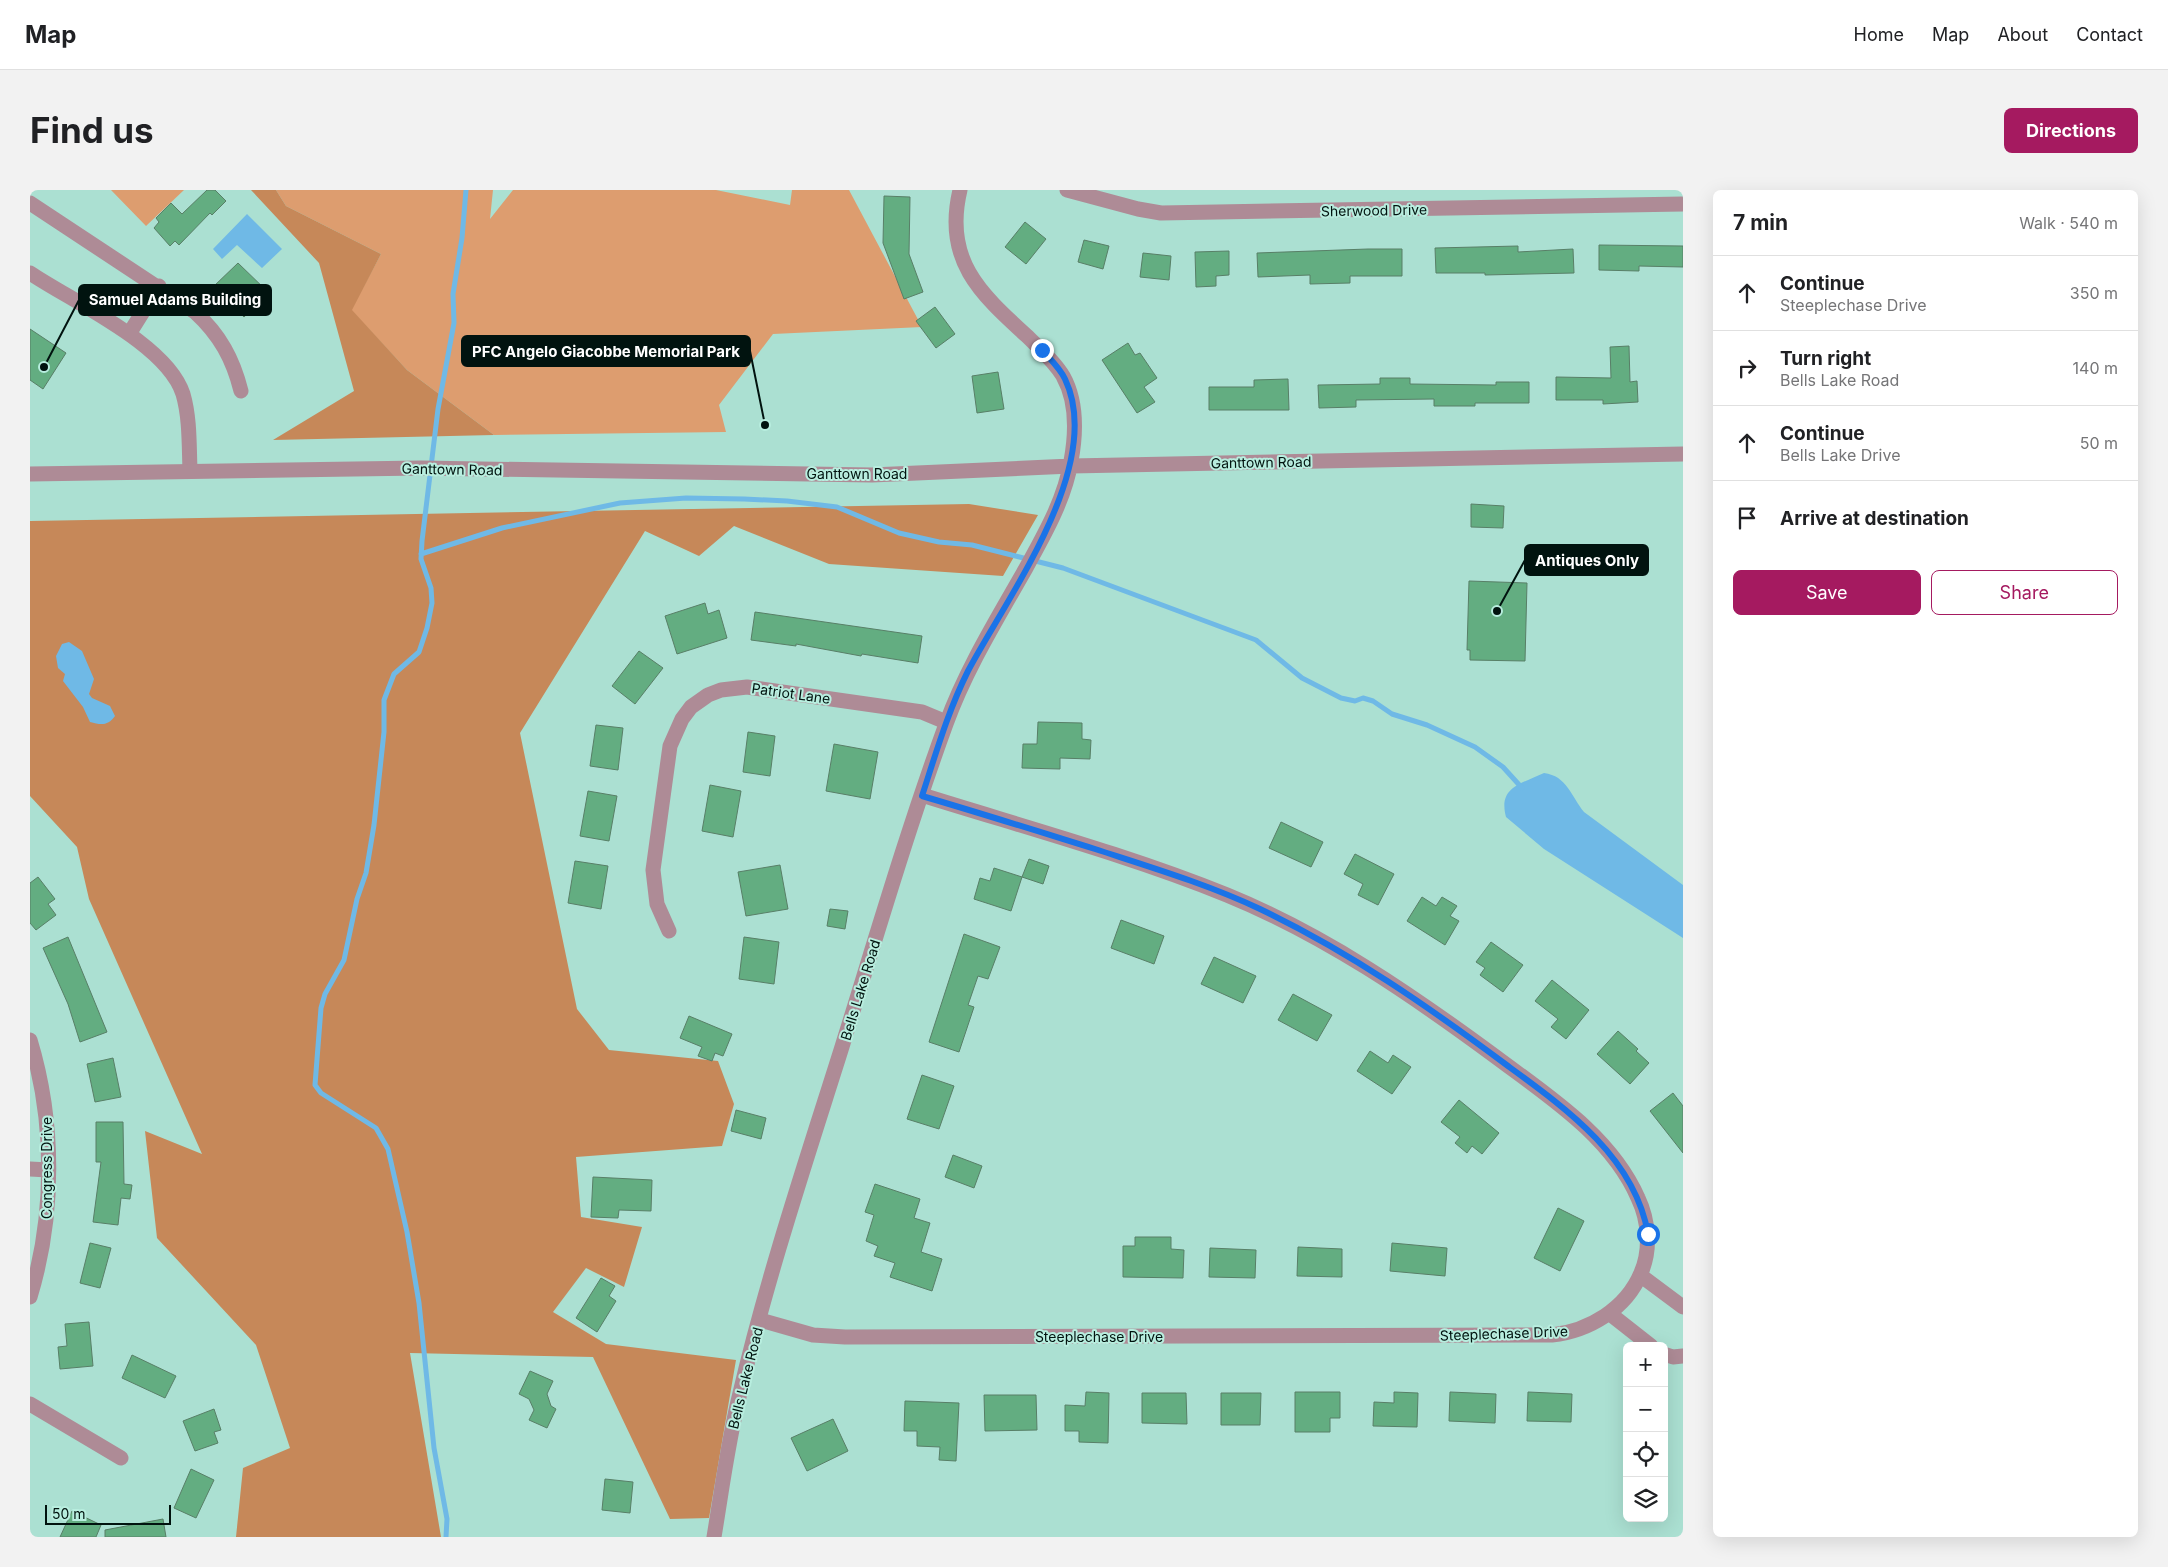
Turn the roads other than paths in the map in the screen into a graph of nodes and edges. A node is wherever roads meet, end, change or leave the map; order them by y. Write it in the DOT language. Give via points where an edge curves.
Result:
graph roads {
  1 [pos="960,190"];
  2 [pos="1067,190"];
  3 [pos="30,203"];
  4 [pos="1683,204"];
  5 [pos="30,273"];
  6 [pos="159,286"];
  7 [pos="129,334"];
  8 [pos="241,391"];
  9 [pos="1683,454"];
  10 [pos="1071,466"];
  11 [pos="190,470"];
  12 [pos="30,474"];
  13 [pos="946,722"];
  14 [pos="922,796"];
  15 [pos="669,931"];
  16 [pos="30,1040"];
  17 [pos="30,1169"];
  18 [pos="48,1170"];
  19 [pos="1640,1275"];
  20 [pos="30,1297"];
  21 [pos="1683,1307"];
  22 [pos="1609,1313"];
  23 [pos="760,1320"];
  24 [pos="1646,1342"];
  25 [pos="1668,1355"];
  26 [pos="1683,1356"];
  27 [pos="30,1404"];
  28 [pos="121,1458"];
  29 [pos="714,1537"];
  1 -- 10 [label="street, Bells Lake Road" via="955,223 957,244 971,279 990,303 1056,365 1065,380 1072,401 1075,435"];
  2 -- 4 [label="street, Sherwood Drive" via="1162,213"];
  3 -- 6 [label="street"];
  5 -- 7 [label="street"];
  6 -- 7 [label="street"];
  6 -- 8 [label="street" via="208,324 227,349"];
  7 -- 11 [label="street" via="173,373 183,395"];
  9 -- 10 [label="street, Ganttown Road"];
  10 -- 11 [label="street, Ganttown Road" via="872,475 442,468"];
  10 -- 13 [label="street, Bells Lake Road" via="1038,546 968,672"];
  11 -- 12 [label="street, Ganttown Road"];
  13 -- 14 [label="street, Bells Lake Road"];
  13 -- 15 [label="street, Patriot Lane" via="922,712 747,687 721,690 691,707 670,746 653,870 657,904"];
  14 -- 19 [label="street, Steeplechase Drive" via="1136,862 1228,895 1330,945 1394,984 1547,1095 1585,1128 1612,1158 1638,1196 1644,1214 1648,1234"];
  14 -- 23 [label="street, Bells Lake Road"];
  16 -- 18 [label="street, Congress Drive" via="44,1098"];
  17 -- 18 [label="street"];
  18 -- 20 [label="street, Congress Drive" via="46,1227"];
  19 -- 21 [label="street"];
  19 -- 22 [label="street, Steeplechase Drive" via="1623,1300"];
  22 -- 23 [label="street, Steeplechase Drive" via="1572,1332 1542,1335 845,1337 813,1335"];
  22 -- 24 [label="street"];
  23 -- 29 [label="street, Bells Lake Road" via="736,1412"];
  25 -- 26 [label="street"];
  27 -- 28 [label="street"];
}
